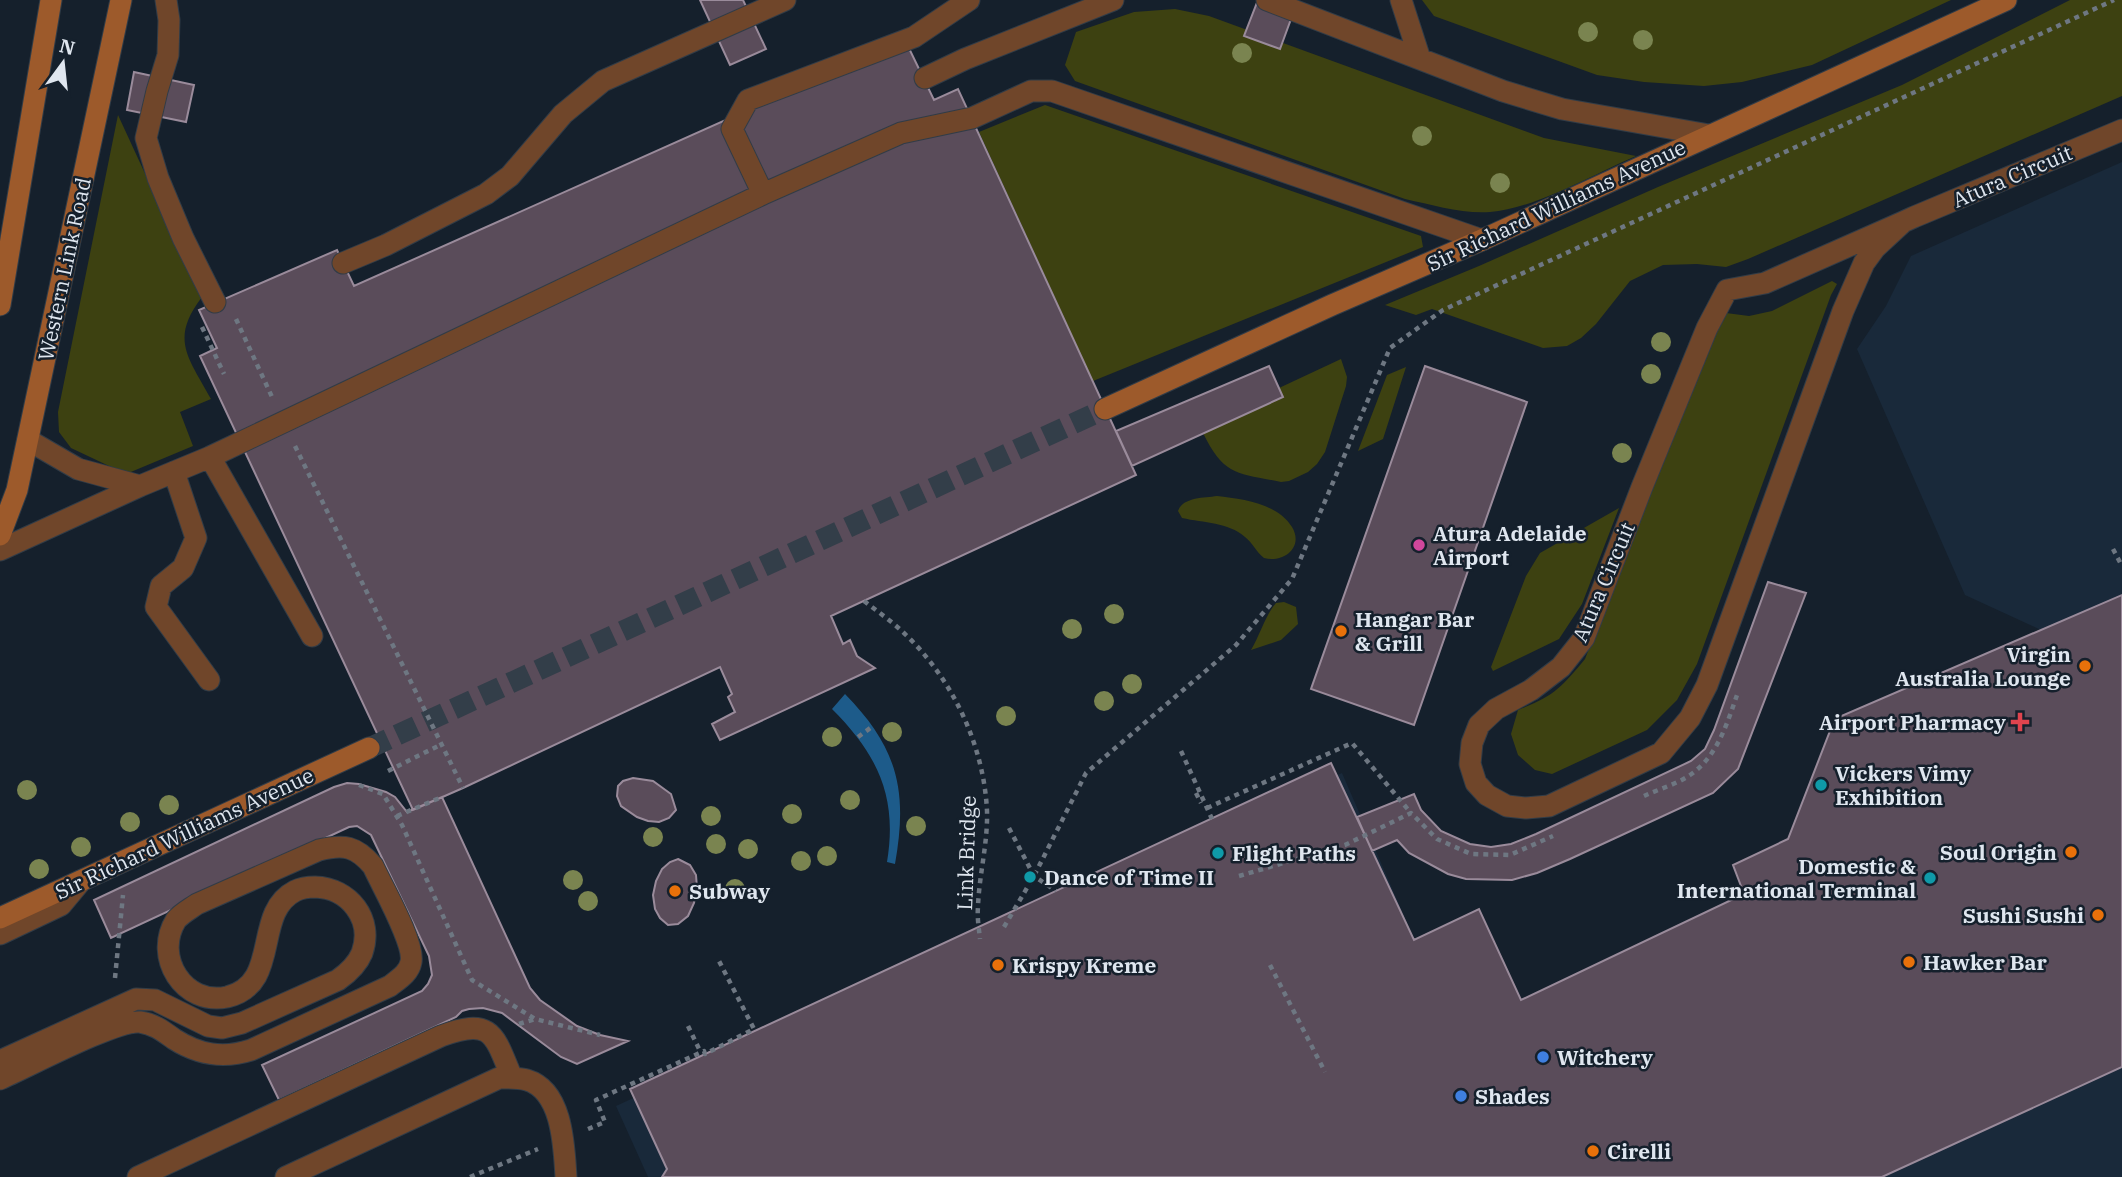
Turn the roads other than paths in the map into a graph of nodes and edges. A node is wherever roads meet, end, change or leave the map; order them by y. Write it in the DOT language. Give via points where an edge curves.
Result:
graph roads {
  1 [pos="51,0"];
  2 [pos="121,0"];
  3 [pos="166,0"];
  4 [pos="785,0"];
  5 [pos="969,0"];
  6 [pos="1114,0"];
  7 [pos="1267,0"];
  8 [pos="1401,0"];
  9 [pos="2006,0"];
  10 [pos="1420,59"];
  11 [pos="925,78"];
  12 [pos="2122,130"];
  13 [pos="1709,135"];
  14 [pos="763,194"];
  15 [pos="1903,222"];
  16 [pos="1482,240"];
  17 [pos="343,263"];
  18 [pos="215,302"];
  19 [pos="0,305"];
  20 [pos="1105,409"];
  21 [pos="28,440"];
  22 [pos="210,457"];
  23 [pos="174,472"];
  24 [pos="139,486"];
  25 [pos="0,535"];
  26 [pos="0,550"];
  27 [pos="312,635"];
  28 [pos="209,680"];
  29 [pos="369,748"];
  30 [pos="81,881"];
  31 [pos="0,918"];
  32 [pos="0,933"];
  33 [pos="0,1061"];
  34 [pos="512,1078"];
  35 [pos="0,1079"];
  36 [pos="138,1177"];
  37 [pos="285,1177"];
  38 [pos="566,1177"];
  1 -- 19 [label="main road"];
  2 -- 21 [label="main road, Western Link Road"];
  3 -- 18 [label="lane" via="168,55 146,138 183,238"];
  4 -- 17 [label="lane" via="603,80 563,114 510,176 486,194"];
  5 -- 14 [label="lane" via="914,37 748,100 732,129"];
  6 -- 11 [label="lane"];
  7 -- 10 [label="lane"];
  8 -- 10 [label="lane"];
  9 -- 13 [label="main road, Sir Richard Williams Avenue"];
  10 -- 13 [label="lane" via="1562,109"];
  12 -- 15 [label="lane, Atura Circuit"];
  13 -- 16 [label="main road, Sir Richard Williams Avenue"];
  14 -- 16 [label="lane" via="901,133 972,118 1031,91 1052,92"];
  14 -- 22 [label="lane"];
  15 -- 15 [label="lane, Atura Circuit" via="1765,283 1727,290 1702,340 1584,638 1561,667 1479,725 1470,764 1476,783 1487,795 1507,806 1549,806 1661,753 1690,718 1707,685 1843,311 1864,263"];
  16 -- 20 [label="main road, Sir Richard Williams Avenue"];
  21 -- 24 [label="lane" via="78,469"];
  21 -- 25 [label="main road, Western Link Road" via="17,490"];
  22 -- 23 [label="lane"];
  22 -- 27 [label="lane"];
  23 -- 24 [label="lane"];
  23 -- 28 [label="lane" via="196,538 183,568 161,586 156,607"];
  24 -- 26 [label="lane"];
  29 -- 30 [label="main road, Sir Richard Williams Avenue"];
  30 -- 31 [label="main road, Sir Richard Williams Avenue"];
  30 -- 32 [label="lane" via="61,905"];
  33 -- 35 [label="lane" via="136,999 155,1000 208,1026 222,1028 338,980 362,954 364,927 353,902 339,891 324,888 307,887 282,899 259,972 237,994 216,998 183,985 169,958 172,930 183,913 319,850 336,846 364,855 411,946 405,975 390,986 251,1050 220,1056 200,1053 152,1025 131,1022"];
  34 -- 36 [label="lane" via="486,1030 463,1028"];
  34 -- 37 [label="lane" via="499,1079"];
  34 -- 38 [label="lane" via="536,1084 557,1113"];
}
